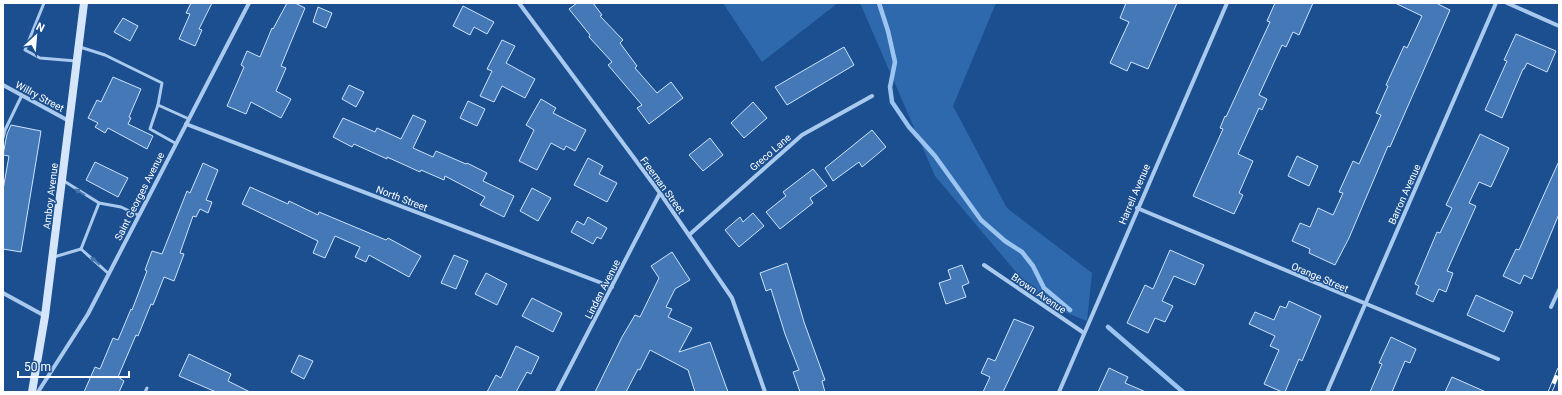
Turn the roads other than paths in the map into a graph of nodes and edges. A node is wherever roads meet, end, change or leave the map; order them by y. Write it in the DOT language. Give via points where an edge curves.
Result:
graph roads {
  1 [pos="44,3"];
  2 [pos="84,3"];
  3 [pos="249,3"];
  4 [pos="519,3"];
  5 [pos="1227,3"];
  6 [pos="1496,3"];
  7 [pos="1507,3"];
  8 [pos="1559,26"];
  9 [pos="78,46"];
  10 [pos="77,61"];
  11 [pos="3,85"];
  12 [pos="22,95"];
  13 [pos="872,96"];
  14 [pos="158,105"];
  15 [pos="189,119"];
  16 [pos="70,121"];
  17 [pos="186,124"];
  18 [pos="3,138"];
  19 [pos="176,143"];
  20 [pos="62,180"];
  21 [pos="660,194"];
  22 [pos="99,203"];
  23 [pos="1137,208"];
  24 [pos="138,215"];
  25 [pos="689,235"];
  26 [pos="81,249"];
  27 [pos="52,257"];
  28 [pos="984,265"];
  29 [pos="109,274"];
  30 [pos="612,287"];
  31 [pos="1559,290"];
  32 [pos="3,293"];
  33 [pos="1364,304"];
  34 [pos="1551,307"];
  35 [pos="45,316"];
  36 [pos="1084,333"];
  37 [pos="1498,360"];
  38 [pos="147,388"];
  39 [pos="32,392"];
  40 [pos="38,392"];
  41 [pos="145,392"];
  42 [pos="557,392"];
  43 [pos="765,392"];
  44 [pos="1059,392"];
  45 [pos="1327,392"];
  1 -- 10 [label="lane" via="24,50 40,58"];
  2 -- 9 [label="main road, Amboy Avenue"];
  3 -- 15 [label="street, Saint Georges Avenue"];
  4 -- 21 [label="street, Freeman Street"];
  5 -- 23 [label="street, Harrell Avenue"];
  6 -- 33 [label="street, Barron Avenue"];
  7 -- 8 [label="street"];
  9 -- 10 [label="main road, Amboy Avenue"];
  9 -- 14 [label="lane" via="105,55 162,83"];
  10 -- 16 [label="main road, Amboy Avenue"];
  11 -- 12 [label="street, Willry Street"];
  12 -- 16 [label="street, Willry Street"];
  12 -- 18 [label="lane"];
  13 -- 25 [label="street, Greco Lane" via="802,135"];
  14 -- 15 [label="lane"];
  14 -- 19 [label="lane" via="150,129"];
  15 -- 17 [label="street, Saint Georges Avenue"];
  16 -- 20 [label="main road, Amboy Avenue"];
  17 -- 19 [label="street, Saint Georges Avenue"];
  17 -- 30 [label="street, North Street"];
  19 -- 24 [label="street, Saint Georges Avenue"];
  22 -- 20 [label="lane, one-way"];
  20 -- 27 [label="main road, Amboy Avenue"];
  21 -- 25 [label="street, Freeman Street"];
  21 -- 30 [label="street, Linden Avenue"];
  22 -- 24 [label="lane" via="121,207"];
  22 -- 26 [label="lane"];
  23 -- 33 [label="street, Orange Street"];
  23 -- 36 [label="street, Harrell Avenue"];
  24 -- 29 [label="street, Saint Georges Avenue"];
  25 -- 43 [label="street, Freeman Street" via="732,298"];
  26 -- 27 [label="lane"];
  29 -- 26 [label="lane, one-way"];
  27 -- 35 [label="main road, Amboy Avenue"];
  28 -- 36 [label="street, Brown Avenue"];
  29 -- 40 [label="street, Saint Georges Avenue" via="88,314"];
  30 -- 42 [label="street, Linden Avenue"];
  31 -- 34 [label="street"];
  32 -- 35 [label="street"];
  33 -- 37 [label="street, Orange Street"];
  33 -- 45 [label="street, Barron Avenue"];
  35 -- 39 [label="main road, Amboy Avenue"];
  36 -- 44 [label="street, Harrell Avenue"];
  38 -- 41 [label="lane"];
}
